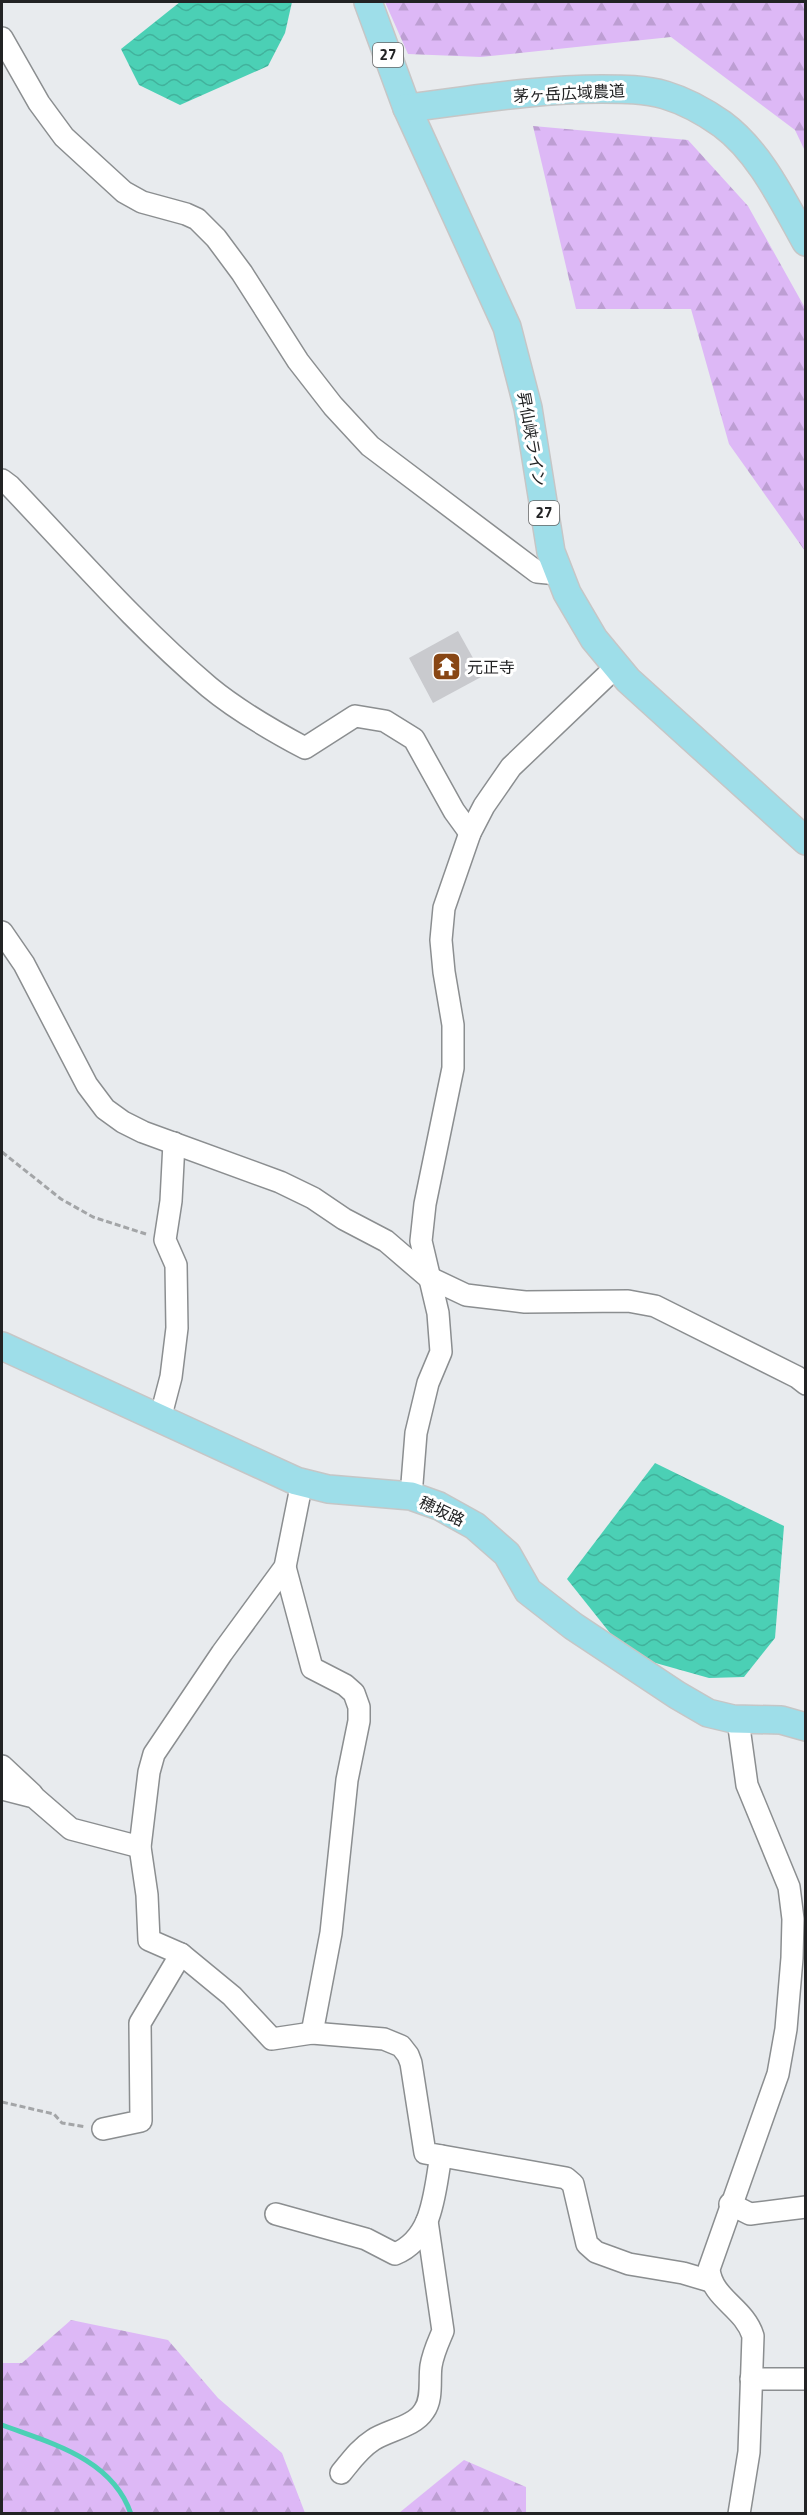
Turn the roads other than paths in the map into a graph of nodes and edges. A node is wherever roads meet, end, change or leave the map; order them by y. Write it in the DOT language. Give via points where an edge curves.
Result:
graph roads {
  1 [pos="368,2"];
  2 [pos="2,38"];
  3 [pos="407,108"];
  4 [pos="806,242"];
  5 [pos="2,480"];
  6 [pos="558,574"];
  7 [pos="617,666"];
  8 [pos="470,833"];
  9 [pos="806,841"];
  10 [pos="2,932"];
  11 [pos="174,1143"];
  12 [pos="428,1277"];
  13 [pos="2,1346"];
  14 [pos="806,1384"];
  15 [pos="160,1419"];
  16 [pos="302,1482"];
  17 [pos="411,1496"];
  18 [pos="285,1567"];
  19 [pos="738,1720"];
  20 [pos="806,1727"];
  21 [pos="2,1766"];
  22 [pos="2,1789"];
  23 [pos="34,1797"];
  24 [pos="140,1847"];
  25 [pos="181,1954"];
  26 [pos="799,1965"];
  27 [pos="312,2033"];
  28 [pos="103,2129"];
  29 [pos="441,2156"];
  30 [pos="730,2204"];
  31 [pos="806,2207"];
  32 [pos="276,2214"];
  33 [pos="427,2221"];
  34 [pos="710,2281"];
  35 [pos="751,2379"];
  36 [pos="806,2379"];
  37 [pos="341,2473"];
  38 [pos="739,2514"];
  1 -- 3 [label="main road, 昇仙峡ライン / 27"];
  2 -- 6 [label="street" via="39,103 64,137 124,192 142,202 197,219 216,238 298,361 370,446 537,572"];
  3 -- 4 [label="main road, 茅ヶ岳広域農道" via="576,89 636,89 663,94 686,102 723,125 780,196"];
  3 -- 6 [label="main road, 昇仙峡ライン / 27" via="507,327 528,408"];
  5 -- 8 [label="street" via="148,631 211,688 276,733 305,748 355,716 385,721 414,739"];
  6 -- 7 [label="main road, 昇仙峡ライン / 27" via="594,639"];
  7 -- 8 [label="street" via="511,767"];
  7 -- 9 [label="main road, 昇仙峡ライン / 27"];
  8 -- 12 [label="street" via="443,918 441,940 453,1025 453,1068 425,1204 421,1241"];
  10 -- 11 [label="street" via="24,964 87,1085 105,1109 143,1132"];
  11 -- 12 [label="street" via="313,1198 386,1241"];
  11 -- 15 [label="street" via="165,1240 176,1265 177,1328 171,1377"];
  12 -- 14 [label="street" via="466,1295 496,1299 628,1301 655,1306"];
  12 -- 17 [label="street" via="438,1312 441,1352 428,1383 416,1433"];
  13 -- 15 [label="main road, 穂坂路"];
  15 -- 16 [label="main road, 穂坂路" via="272,1472"];
  16 -- 17 [label="main road, 穂坂路" via="328,1489"];
  16 -- 18 [label="street"];
  17 -- 19 [label="main road, 穂坂路" via="475,1526 507,1554 528,1591 573,1626 708,1713"];
  18 -- 24 [label="street" via="154,1754"];
  18 -- 27 [label="street" via="312,1668 345,1685 354,1693 359,1707 331,1933"];
  19 -- 20 [label="main road, 穂坂路" via="781,1720"];
  19 -- 26 [label="street" via="747,1785 789,1887"];
  21 -- 23 [label="street"];
  22 -- 23 [label="street"];
  23 -- 24 [label="street" via="71,1829"];
  24 -- 25 [label="street" via="148,1940"];
  25 -- 27 [label="street" via="232,1996 272,2038"];
  25 -- 28 [label="street" via="140,2023 141,2121"];
  26 -- 30 [label="street" via="778,2074"];
  27 -- 29 [label="street" via="384,2039 401,2046 411,2063 425,2153"];
  29 -- 33 [label="street"];
  29 -- 34 [label="street" via="566,2178 573,2184 587,2244 596,2252 629,2264"];
  30 -- 31 [label="street" via="750,2214"];
  30 -- 34 [label="street" via="709,2268"];
  32 -- 33 [label="street" via="366,2239 395,2254 409,2248"];
  33 -- 37 [label="street" via="443,2331 431,2364 429,2402 415,2420 360,2449"];
  34 -- 35 [label="street" via="717,2293 749,2323 753,2336"];
  35 -- 36 [label="street"];
  35 -- 38 [label="street" via="749,2452"];
}
